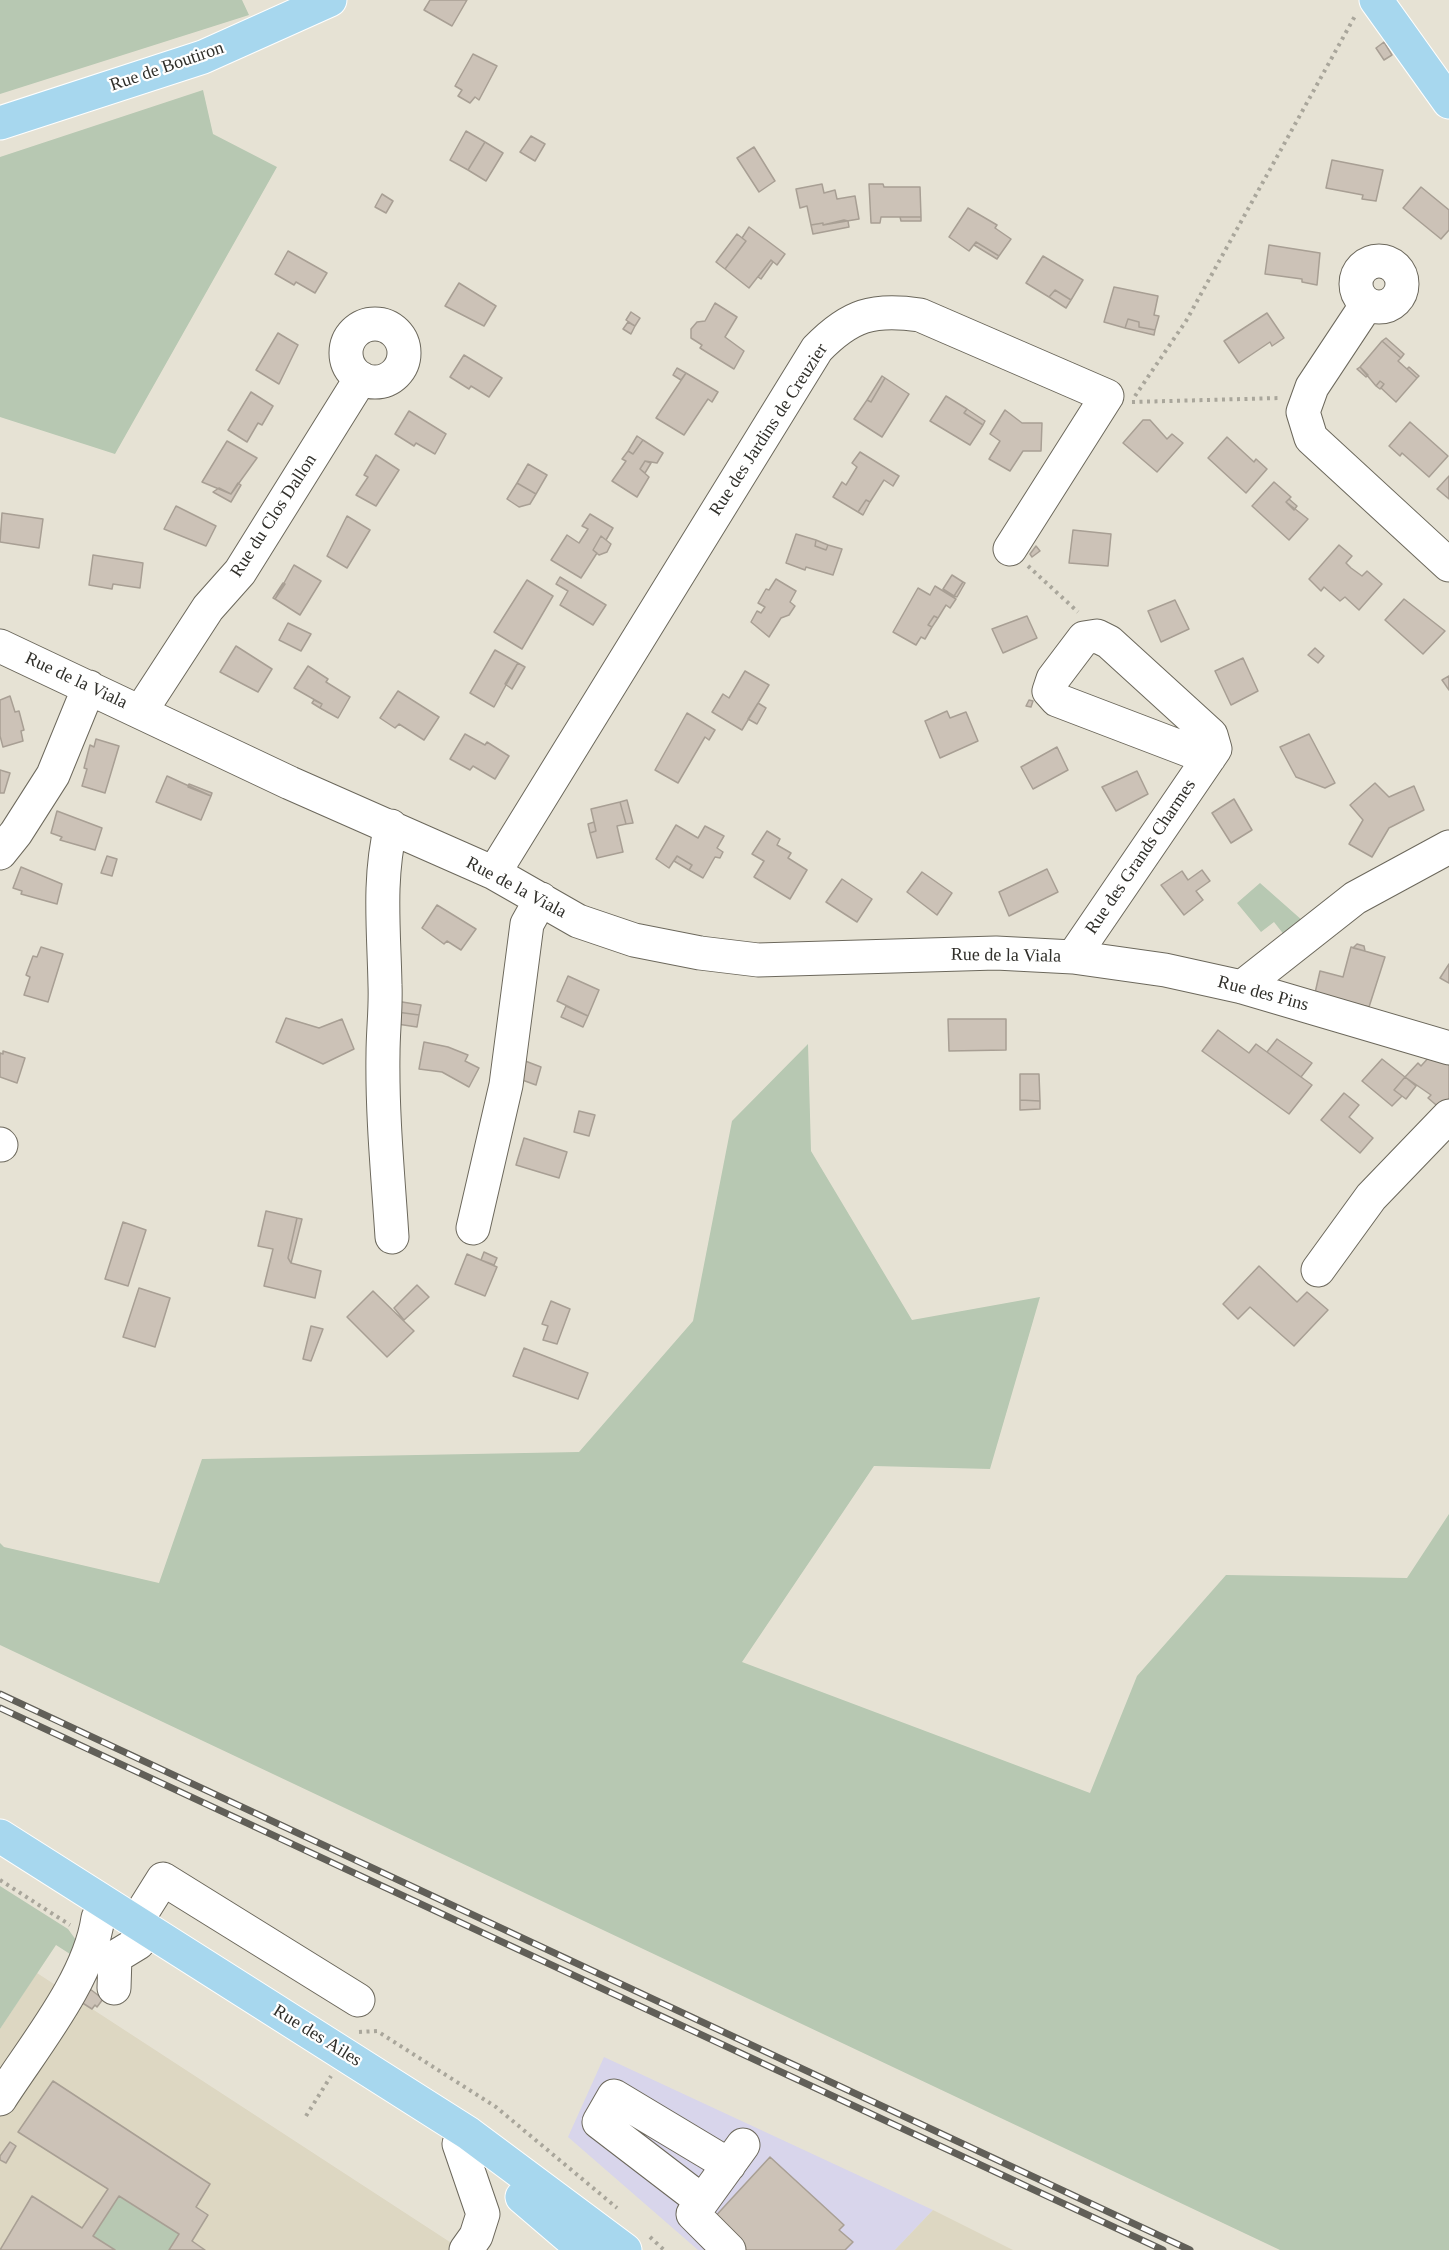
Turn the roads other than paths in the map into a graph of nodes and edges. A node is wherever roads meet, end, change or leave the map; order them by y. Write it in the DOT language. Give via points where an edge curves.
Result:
graph roads {
  1 [pos="330,0"];
  2 [pos="1367,5"];
  3 [pos="1449,102"];
  4 [pos="0,123"];
  5 [pos="1367,304"];
  6 [pos="361,378"];
  7 [pos="1010,549"];
  8 [pos="1449,565"];
  9 [pos="0,646"];
  10 [pos="89,687"];
  11 [pos="141,711"];
  12 [pos="1209,758"];
  13 [pos="391,826"];
  14 [pos="1449,847"];
  15 [pos="0,853"];
  16 [pos="494,873"];
  17 [pos="541,899"];
  18 [pos="1072,957"];
  19 [pos="1242,987"];
  20 [pos="1449,1048"];
  21 [pos="1449,1116"];
  22 [pos="473,1228"];
  23 [pos="392,1237"];
  24 [pos="1318,1270"];
  25 [pos="0,1836"];
  26 [pos="0,1854"];
  27 [pos="96,1929"];
  28 [pos="137,1932"];
  29 [pos="114,1988"];
  30 [pos="358,2000"];
  31 [pos="341,2059"];
  32 [pos="0,2099"];
  33 [pos="459,2144"];
  34 [pos="702,2201"];
  35 [pos="471,2243"];
  36 [pos="636,2243"];
  37 [pos="584,2250"];
  38 [pos="729,2250"];
  1 -- 4 [label="main road, Rue de Boutiron" via="203,57"];
  2 -- 3 [label="main road"];
  5 -- 8 [label="street" via="1312,387 1303,412 1311,438"];
  6 -- 11 [label="street, Rue du Clos Dallon" via="240,572 208,608"];
  7 -- 16 [label="street, Rue des Jardins de Creuzier" via="1119,399 920,315 882,312 837,329 817,349"];
  9 -- 10 [label="street, Rue de la Viala"];
  10 -- 11 [label="street, Rue de la Viala"];
  10 -- 15 [label="street" via="53,775"];
  11 -- 13 [label="street, Rue de la Viala" via="290,783"];
  12 -- 12 [label="street, Rue des Grands Charmes" via="1215,749 1211,735 1109,642 1096,636 1084,638 1053,679 1049,691 1057,700"];
  12 -- 18 [label="street, Rue des Grands Charmes"];
  13 -- 16 [label="street, Rue de la Viala"];
  13 -- 23 [label="street" via="381,903 386,987 385,1136"];
  14 -- 19 [label="street" via="1355,898"];
  16 -- 17 [label="street, Rue de la Viala"];
  17 -- 18 [label="street, Rue de la Viala" via="578,921 634,940 758,960 996,953"];
  17 -- 22 [label="street" via="527,924 506,1085"];
  18 -- 19 [label="street, Rue des Pins" via="1165,970"];
  19 -- 20 [label="street, Rue des Pins"];
  21 -- 24 [label="street" via="1371,1197"];
  25 -- 28 [label="main road, Rue des Ailes"];
  26 -- 27 [label="main road, Rue des Ailes"];
  27 -- 28 [label="main road, Rue des Ailes"];
  27 -- 32 [label="street" via="77,1980"];
  28 -- 29 [label="street" via="115,1958"];
  28 -- 30 [label="street" via="163,1879"];
  28 -- 31 [label="main road, Rue des Ailes"];
  31 -- 33 [label="main road, Rue des Ailes"];
  31 -- 36 [label="main road, Rue des Ailes" via="468,2133"];
  33 -- 35 [label="street" via="483,2214"];
  33 -- 37 [label="main road, Rue des Ailes"];
  34 -- 34 [label="street" via="736,2155 614,2096 599,2122"];
  34 -- 38 [label="street" via="693,2214"];
}
